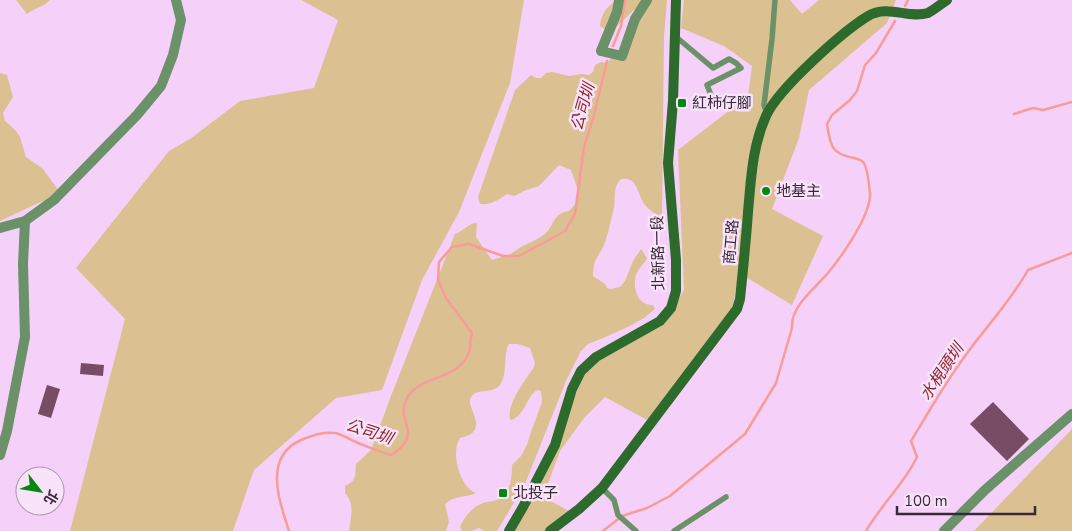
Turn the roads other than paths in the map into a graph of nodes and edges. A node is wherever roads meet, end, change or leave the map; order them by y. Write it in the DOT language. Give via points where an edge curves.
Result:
graph roads {
  1 [pos="176,0"];
  2 [pos="619,0"];
  3 [pos="647,0"];
  4 [pos="676,0"];
  5 [pos="775,0"];
  6 [pos="947,0"];
  7 [pos="675,36"];
  8 [pos="715,105"];
  9 [pos="766,114"];
  10 [pos="24,221"];
  11 [pos="0,228"];
  12 [pos="1072,414"];
  13 [pos="0,454"];
  14 [pos="602,488"];
  15 [pos="726,497"];
  16 [pos="509,531"];
  17 [pos="550,531"];
  18 [pos="636,531"];
  19 [pos="674,531"];
  20 [pos="944,531"];
  1 -- 10 [label="street" via="181,20 162,86 54,200"];
  2 -- 3 [label="street" via="600,51 622,56 635,20"];
  4 -- 7 [label="street, 北新路一段"];
  5 -- 9 [label="lane" via="764,104"];
  6 -- 9 [label="street, 商工路" via="928,13 881,11 869,15 814,61 787,87"];
  7 -- 8 [label="lane" via="713,68 729,59 740,68 707,85"];
  7 -- 16 [label="street, 北新路一段" via="668,163 676,260 676,291 671,308 660,321 596,357 581,371 572,389 555,445"];
  9 -- 14 [label="street, 商工路" via="752,161 737,309"];
  10 -- 11 [label="street"];
  10 -- 13 [label="street" via="25,337 8,431"];
  12 -- 20 [label="street" via="985,490"];
  14 -- 17 [label="street, 商工路"];
  14 -- 18 [label="lane" via="614,500 618,515"];
  15 -- 19 [label="lane"];
}
